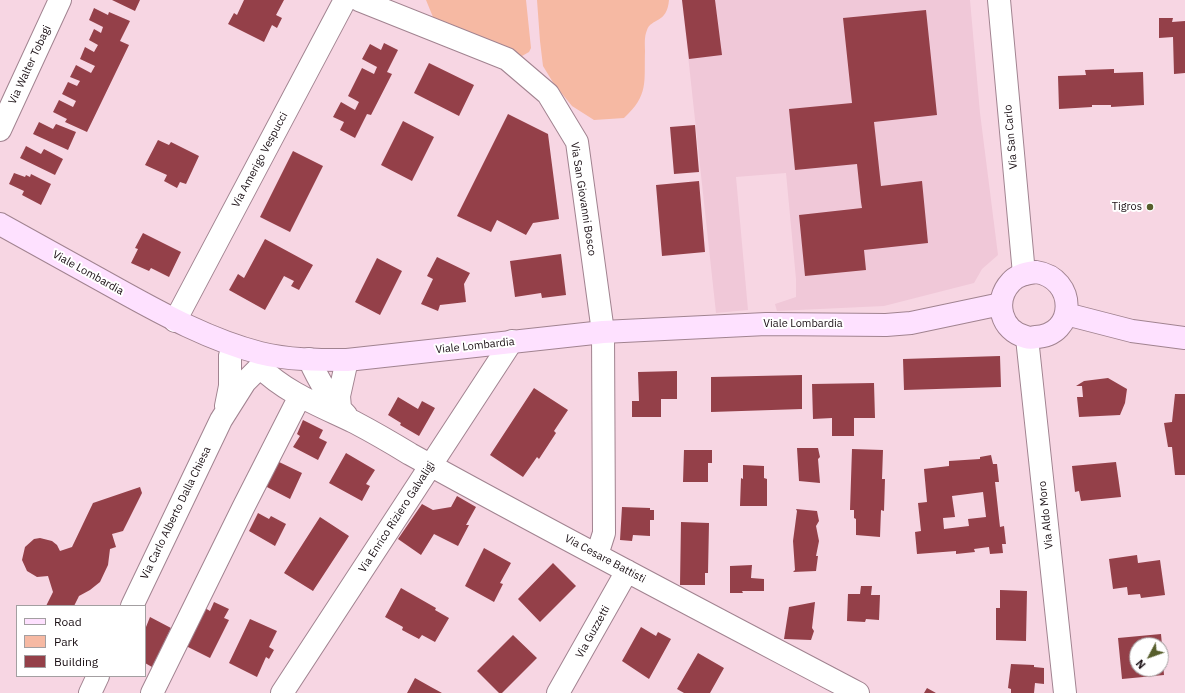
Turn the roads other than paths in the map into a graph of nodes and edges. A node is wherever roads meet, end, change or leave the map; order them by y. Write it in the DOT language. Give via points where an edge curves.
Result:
graph roads {
  1 [pos="60,0"];
  2 [pos="344,0"];
  3 [pos="359,0"];
  4 [pos="999,0"];
  5 [pos="0,130"];
  6 [pos="0,224"];
  7 [pos="1024,274"];
  8 [pos="1001,304"];
  9 [pos="1066,314"];
  10 [pos="175,321"];
  11 [pos="603,332"];
  12 [pos="1027,338"];
  13 [pos="1185,338"];
  14 [pos="512,342"];
  15 [pos="230,356"];
  16 [pos="347,360"];
  17 [pos="311,363"];
  18 [pos="260,367"];
  19 [pos="300,396"];
  20 [pos="347,415"];
  21 [pos="220,420"];
  22 [pos="432,466"];
  23 [pos="597,555"];
  24 [pos="627,571"];
  25 [pos="132,605"];
  26 [pos="98,677"];
  27 [pos="90,693"];
  28 [pos="152,693"];
  29 [pos="282,693"];
  30 [pos="558,693"];
  31 [pos="858,693"];
  32 [pos="1065,693"];
  1 -- 5 [label="street, Via Walter Tobagi"];
  2 -- 10 [label="street, Via Amerigo Vespucci"];
  3 -- 11 [label="street, Via San Giovanni Bosco" via="507,59 548,94 576,142"];
  4 -- 7 [label="street, Via San Carlo"];
  6 -- 10 [label="street, Viale Lombardia"];
  7 -- 8 [label="street" via="1011,281 1003,294"];
  7 -- 9 [label="street" via="1036,272 1055,279 1064,290"];
  8 -- 11 [label="street, Viale Lombardia" via="911,323 886,325 766,324"];
  8 -- 12 [label="street" via="1001,314 1009,327"];
  9 -- 12 [label="street" via="1056,331 1044,337"];
  9 -- 13 [label="street" via="1132,331"];
  10 -- 15 [label="street, Viale Lombardia"];
  10 -- 17 [label="street, Viale Lombardia" via="260,353"];
  11 -- 14 [label="street, Viale Lombardia"];
  11 -- 23 [label="street" via="604,533"];
  12 -- 32 [label="street, Via Aldo Moro"];
  14 -- 16 [label="street, Viale Lombardia"];
  14 -- 22 [label="street, Via Enrico Riziero Galvaligi"];
  15 -- 18 [label="street, Viale Lombardia"];
  15 -- 21 [label="street, Via Carlo Alberto Dalla Chiesa" via="230,386"];
  16 -- 17 [label="street, Viale Lombardia"];
  16 -- 20 [label="street" via="340,396"];
  17 -- 18 [label="street, Viale Lombardia" via="289,370"];
  17 -- 20 [label="street, Via Cesare Battisti" via="327,394"];
  18 -- 19 [label="street, Via Cesare Battisti" via="282,386"];
  18 -- 21 [label="street, Via Carlo Alberto Dalla Chiesa" via="245,382"];
  19 -- 20 [label="street, Via Cesare Battisti"];
  19 -- 28 [label="street"];
  20 -- 22 [label="street, Via Cesare Battisti"];
  21 -- 25 [label="street, Via Carlo Alberto Dalla Chiesa"];
  22 -- 23 [label="street, Via Cesare Battisti"];
  22 -- 29 [label="street, Via Enrico Riziero Galvaligi"];
  23 -- 24 [label="street, Via Cesare Battisti"];
  24 -- 30 [label="street, Via Guzzetti"];
  24 -- 31 [label="street, Via Cesare Battisti"];
  26 -- 27 [label="street"];
}
